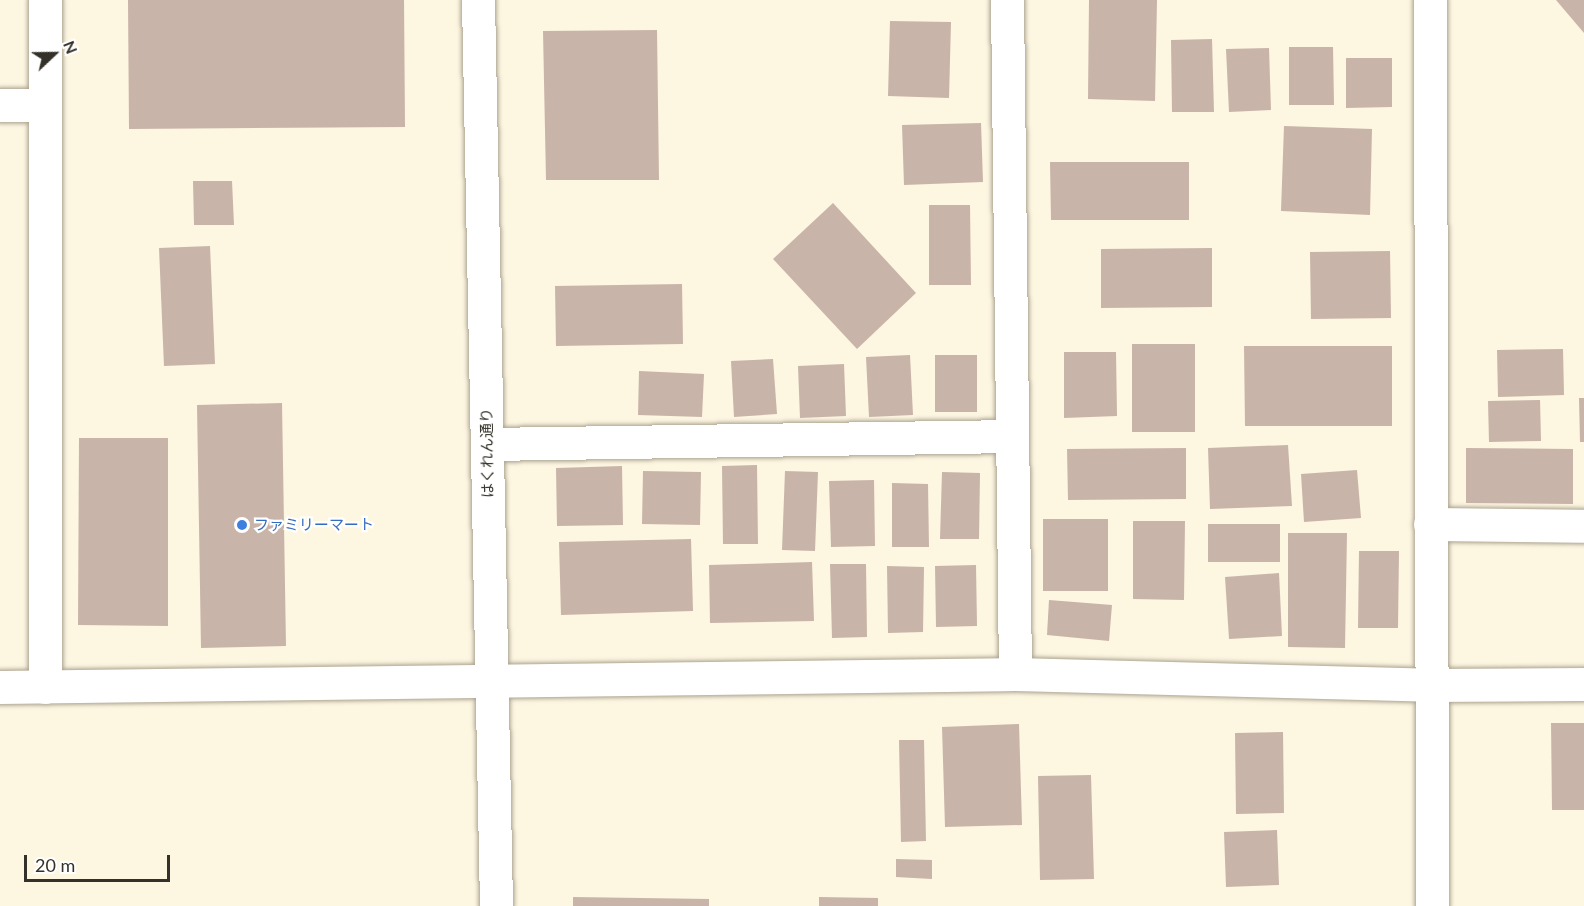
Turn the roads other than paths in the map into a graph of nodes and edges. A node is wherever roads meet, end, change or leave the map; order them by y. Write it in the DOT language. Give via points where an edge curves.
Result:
graph roads {
  1 [pos="45,0"];
  2 [pos="478,0"];
  3 [pos="1007,0"];
  4 [pos="1430,0"];
  5 [pos="0,105"];
  6 [pos="45,105"];
  7 [pos="1012,436"];
  8 [pos="487,444"];
  9 [pos="1430,524"];
  10 [pos="1584,526"];
  11 [pos="1015,674"];
  12 [pos="491,680"];
  13 [pos="1584,684"];
  14 [pos="1430,685"];
  15 [pos="0,687"];
  16 [pos="45,687"];
  17 [pos="496,906"];
  18 [pos="1432,906"];
  1 -- 6 [label="street"];
  2 -- 8 [label="street, はくれん通り"];
  3 -- 7 [label="street"];
  4 -- 9 [label="street"];
  5 -- 6 [label="street"];
  6 -- 16 [label="street"];
  7 -- 8 [label="street"];
  7 -- 11 [label="street"];
  8 -- 12 [label="street, はくれん通り"];
  9 -- 10 [label="street"];
  9 -- 14 [label="street"];
  11 -- 12 [label="street"];
  11 -- 14 [label="street" via="1147,683"];
  12 -- 16 [label="street"];
  12 -- 17 [label="street, はくれん通り"];
  13 -- 14 [label="street"];
  14 -- 18 [label="street"];
  15 -- 16 [label="street"];
}
